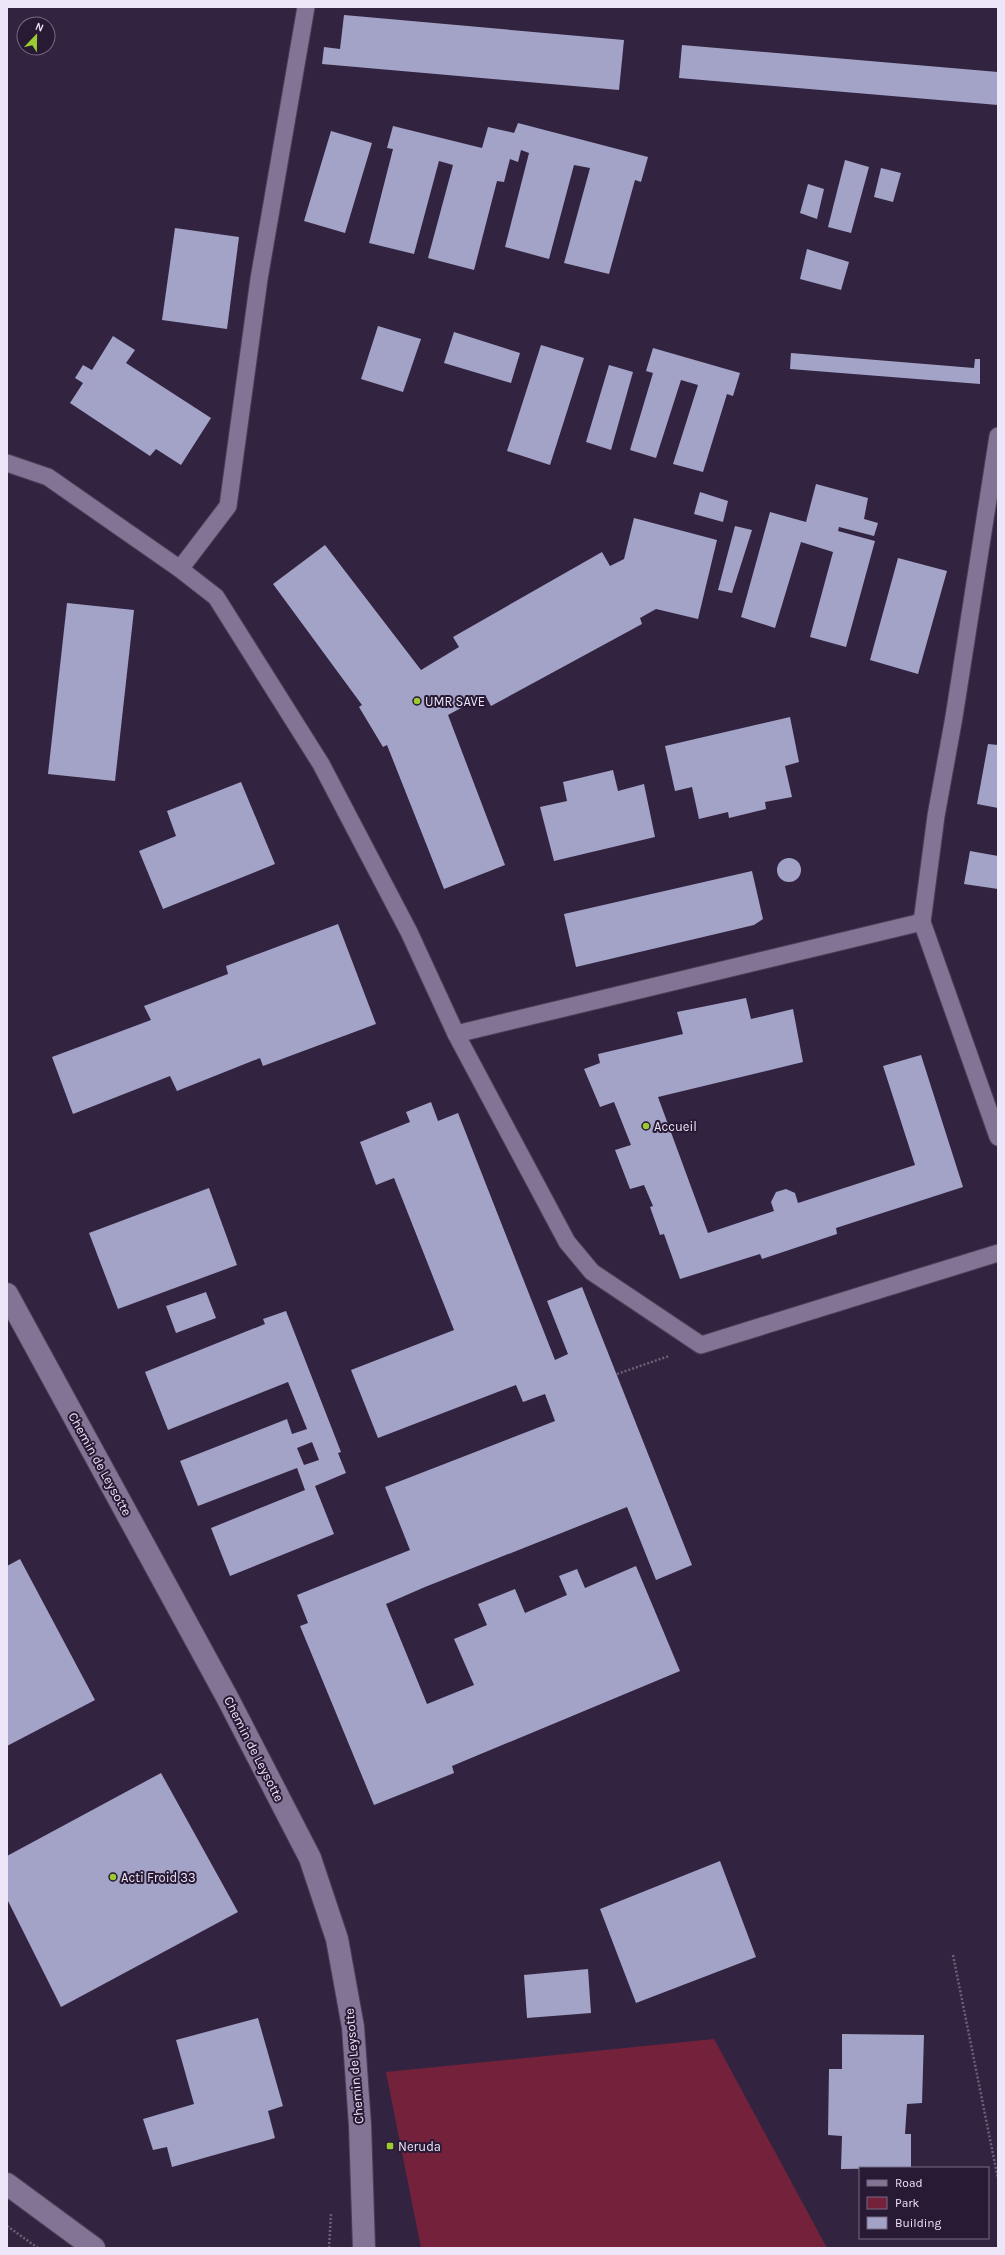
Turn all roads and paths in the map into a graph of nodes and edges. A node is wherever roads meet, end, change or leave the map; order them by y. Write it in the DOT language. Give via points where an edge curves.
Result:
graph roads {
  1 [pos="306,7"];
  2 [pos="998,436"];
  3 [pos="7,463"];
  4 [pos="180,569"];
  5 [pos="922,922"];
  6 [pos="456,1034"];
  7 [pos="998,1137"];
  8 [pos="998,1253"];
  9 [pos="7,1294"];
  10 [pos="701,1345"];
  11 [pos="617,1374"];
  12 [pos="953,1955"];
  13 [pos="998,2178"];
  14 [pos="7,2184"];
  15 [pos="331,2206"];
  16 [pos="7,2226"];
  17 [pos="38,2248"];
  18 [pos="94,2248"];
  19 [pos="329,2248"];
  20 [pos="364,2248"];
  1 -- 4 [label="lane" via="259,279 228,506"];
  2 -- 5 [label="lane" via="936,816"];
  3 -- 4 [label="lane" via="48,477"];
  4 -- 6 [label="lane" via="216,597 321,764 409,932"];
  5 -- 6 [label="lane"];
  5 -- 7 [label="lane"];
  6 -- 10 [label="lane" via="567,1242 592,1272"];
  8 -- 10 [label="lane"];
  9 -- 20 [label="street, Chemin de Leysotte" via="228,1699 310,1858 337,1939 353,2028 360,2125"];
  10 -- 11 [label="path"];
  12 -- 13 [label="path"];
  14 -- 18 [label="street"];
  15 -- 19 [label="path"];
  16 -- 17 [label="path"];
}
